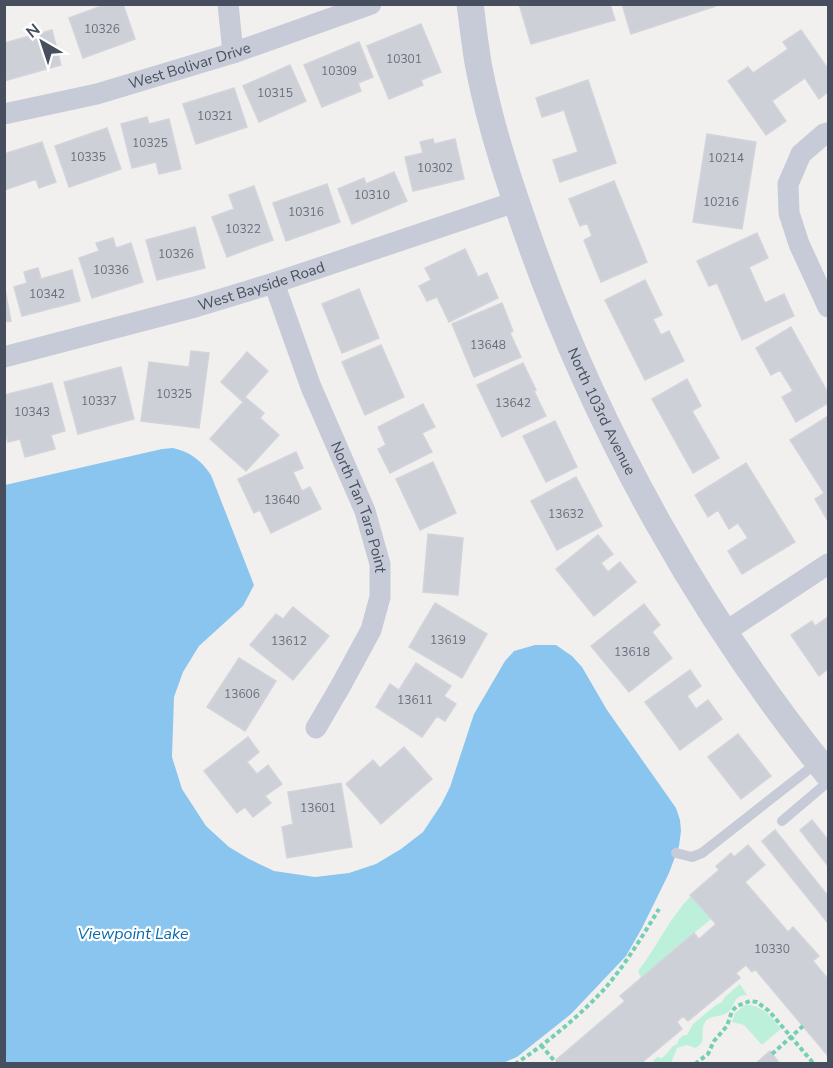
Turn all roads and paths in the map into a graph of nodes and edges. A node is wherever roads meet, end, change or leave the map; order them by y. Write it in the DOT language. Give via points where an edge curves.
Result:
graph roads {
  1 [pos="228,4"];
  2 [pos="371,4"];
  3 [pos="470,4"];
  4 [pos="233,53"];
  5 [pos="4,114"];
  6 [pos="828,133"];
  7 [pos="515,201"];
  8 [pos="273,283"];
  9 [pos="828,307"];
  10 [pos="4,357"];
  11 [pos="828,564"];
  12 [pos="725,632"];
  13 [pos="316,728"];
  14 [pos="825,773"];
  15 [pos="782,821"];
  16 [pos="676,854"];
  17 [pos="659,909"];
  18 [pos="803,1026"];
  19 [pos="792,1037"];
  20 [pos="541,1045"];
  21 [pos="772,1054"];
  22 [pos="515,1064"];
  23 [pos="557,1064"];
  24 [pos="695,1064"];
  25 [pos="814,1064"];
  1 -- 4 [label="street"];
  2 -- 4 [label="street, West Bolivar Drive"];
  3 -- 7 [label="street, North 103rd Avenue" via="479,67"];
  4 -- 5 [label="street, West Bolivar Drive" via="97,94"];
  6 -- 9 [label="street" via="801,154 788,184 789,213 799,244"];
  7 -- 8 [label="street, West Bayside Road"];
  7 -- 12 [label="street, North 103rd Avenue" via="588,387 665,534"];
  8 -- 10 [label="street, West Bayside Road"];
  8 -- 13 [label="street, North Tan Tara Point" via="311,387 365,512 380,564 380,597 371,630"];
  11 -- 12 [label="street"];
  12 -- 14 [label="street, North 103rd Avenue"];
  14 -- 15 [label="lane"];
  14 -- 16 [label="lane" via="702,853 692,857"];
  17 -- 20 [label="path" via="607,986"];
  18 -- 19 [label="path"];
  19 -- 21 [label="path"];
  19 -- 24 [label="path" via="763,1006 750,1001 732,1011 708,1054"];
  19 -- 25 [label="path"];
  20 -- 22 [label="path"];
  20 -- 23 [label="path"];
}
